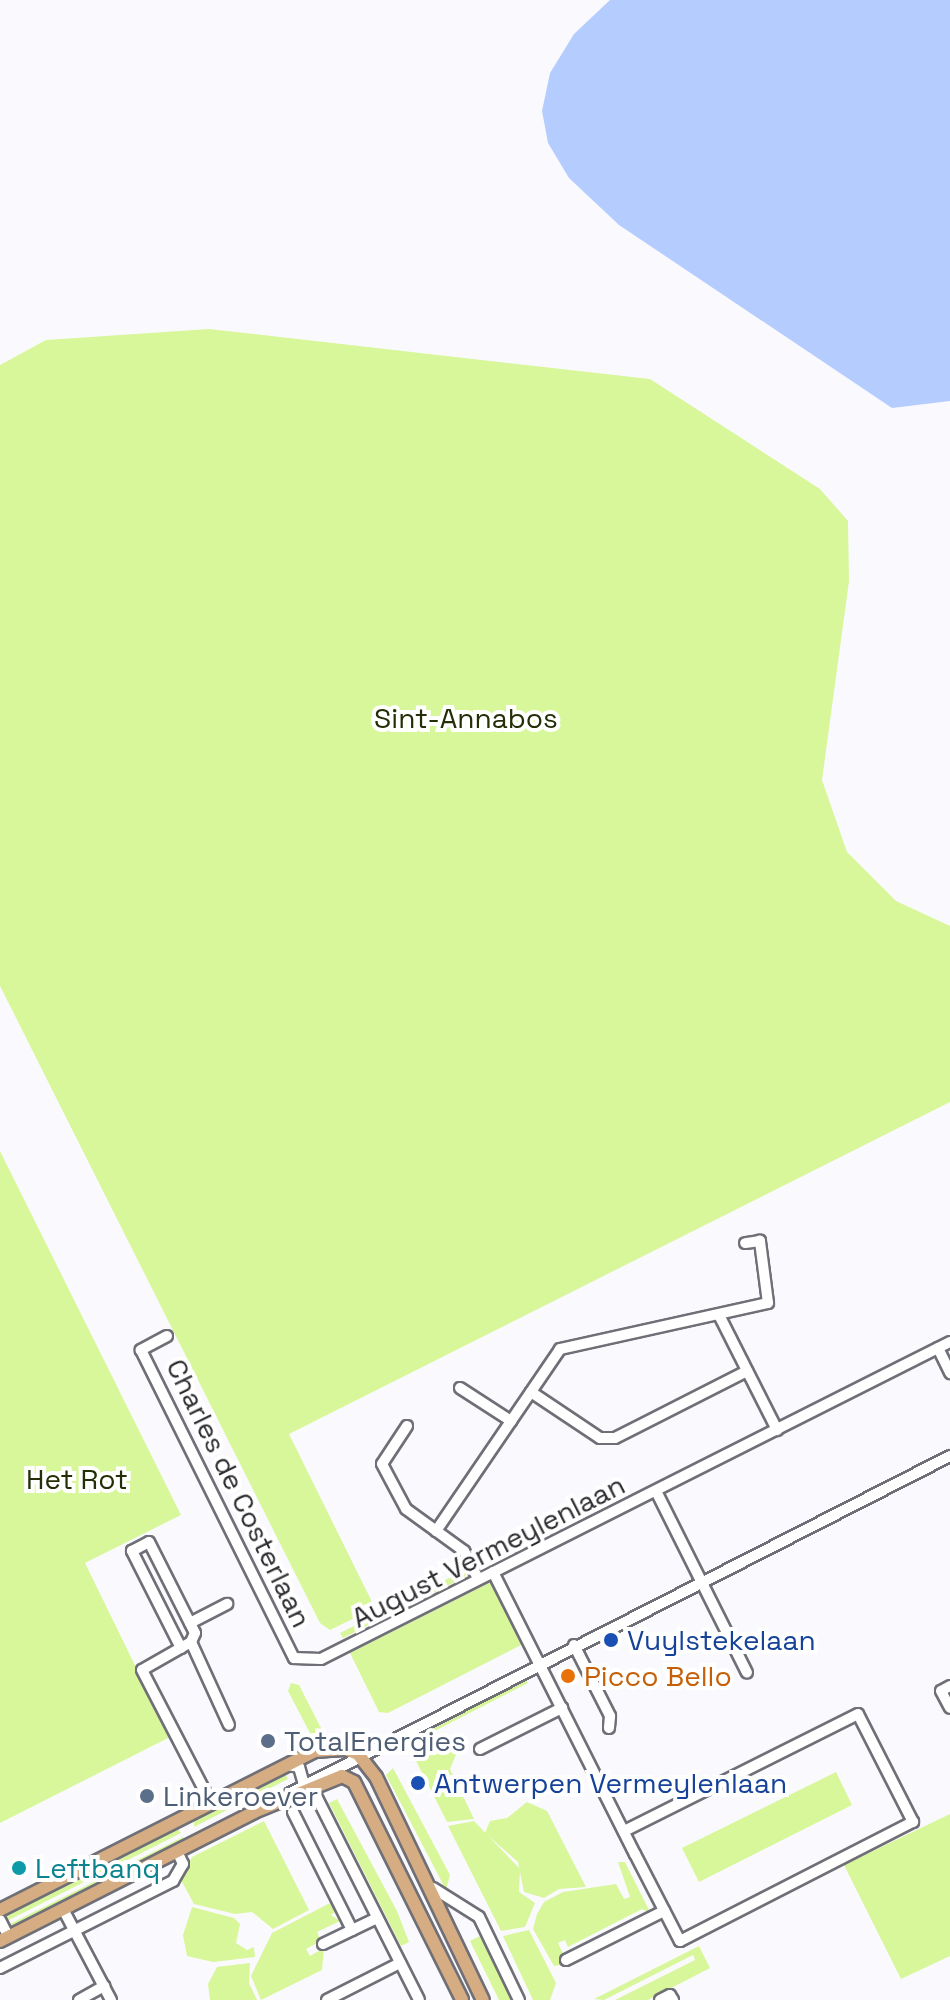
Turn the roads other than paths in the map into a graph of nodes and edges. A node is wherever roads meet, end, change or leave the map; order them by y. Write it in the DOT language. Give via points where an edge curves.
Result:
graph roads {
  1 [pos="745,1243"];
  2 [pos="719,1315"];
  3 [pos="167,1336"];
  4 [pos="950,1342"];
  5 [pos="938,1348"];
  6 [pos="747,1371"];
  7 [pos="950,1373"];
  8 [pos="460,1388"];
  9 [pos="531,1392"];
  10 [pos="511,1421"];
  11 [pos="407,1426"];
  12 [pos="777,1430"];
  13 [pos="950,1456"];
  14 [pos="656,1491"];
  15 [pos="436,1531"];
  16 [pos="493,1572"];
  17 [pos="478,1579"];
  18 [pos="701,1581"];
  19 [pos="227,1604"];
  20 [pos="190,1623"];
  21 [pos="186,1645"];
  22 [pos="574,1645"];
  23 [pos="294,1658"];
  24 [pos="539,1662"];
  25 [pos="747,1673"];
  26 [pos="946,1688"];
  27 [pos="562,1708"];
  28 [pos="950,1708"];
  29 [pos="229,1725"];
  30 [pos="609,1728"];
  31 [pos="480,1749"];
  32 [pos="354,1756"];
  33 [pos="287,1765"];
  34 [pos="354,1782"];
  35 [pos="308,1786"];
  36 [pos="211,1803"];
  37 [pos="293,1812"];
  38 [pos="624,1831"];
  39 [pos="177,1851"];
  40 [pos="433,1888"];
  41 [pos="63,1909"];
  42 [pos="0,1910"];
  43 [pos="664,1911"];
  44 [pos="377,1918"];
  45 [pos="0,1920"];
  46 [pos="75,1930"];
  47 [pos="352,1930"];
  48 [pos="4,1938"];
  49 [pos="323,1944"];
  50 [pos="566,1960"];
  51 [pos="400,1963"];
  52 [pos="0,1968"];
  53 [pos="104,1986"];
  54 [pos="79,2000"];
  55 [pos="111,2000"];
  56 [pos="327,2000"];
  57 [pos="419,2000"];
  58 [pos="462,2000"];
  59 [pos="483,2000"];
  60 [pos="519,2000"];
  61 [pos="660,2000"];
  62 [pos="673,2000"];
  1 -- 2 [label="street" via="760,1241 771,1299"];
  2 -- 6 [label="street"];
  2 -- 9 [label="street" via="568,1343"];
  3 -- 23 [label="street, Charles de Costerlaan" via="141,1350"];
  4 -- 5 [label="street, August Vermeylenlaan"];
  5 -- 7 [label="street"];
  5 -- 12 [label="street, August Vermeylenlaan"];
  6 -- 9 [label="street" via="615,1438 600,1438"];
  6 -- 12 [label="street"];
  8 -- 10 [label="street"];
  9 -- 10 [label="street"];
  10 -- 15 [label="street"];
  11 -- 15 [label="street" via="382,1464 406,1509"];
  12 -- 14 [label="street, August Vermeylenlaan"];
  13 -- 18 [label="street"];
  14 -- 16 [label="street, August Vermeylenlaan"];
  14 -- 18 [label="street, August Vermeylenlaan"];
  15 -- 17 [label="street" via="464,1551"];
  16 -- 17 [label="street, August Vermeylenlaan"];
  16 -- 24 [label="street"];
  17 -- 23 [label="street, August Vermeylenlaan" via="339,1654"];
  18 -- 22 [label="street"];
  18 -- 25 [label="street, August Vermeylenlaan"];
  19 -- 20 [label="street"];
  20 -- 21 [label="street" via="195,1633"];
  20 -- 21 [label="street" via="149,1542 132,1551"];
  21 -- 29 [label="street"];
  21 -- 36 [label="street" via="142,1670"];
  22 -- 24 [label="street"];
  22 -- 30 [label="street" via="610,1716"];
  24 -- 27 [label="street"];
  24 -- 32 [label="street"];
  26 -- 28 [label="street"];
  27 -- 31 [label="street"];
  27 -- 38 [label="street"];
  32 -- 33 [label="main road" via="323,1749"];
  32 -- 34 [label="street"];
  32 -- 35 [label="street"];
  32 -- 40 [label="main road" via="376,1777"];
  33 -- 35 [label="street" via="299,1767"];
  33 -- 36 [label="main road"];
  34 -- 35 [label="main road" via="342,1776"];
  34 -- 58 [label="main road"];
  35 -- 39 [label="main road"];
  35 -- 44 [label="street"];
  36 -- 42 [label="main road"];
  37 -- 47 [label="street"];
  38 -- 43 [label="street"];
  38 -- 43 [label="street" via="858,1714 913,1822 680,1941"];
  39 -- 41 [label="main road"];
  39 -- 46 [label="street" via="183,1864 173,1881"];
  40 -- 59 [label="main road"];
  40 -- 60 [label="street" via="479,1917"];
  41 -- 46 [label="street"];
  41 -- 48 [label="main road"];
  43 -- 50 [label="street"];
  44 -- 47 [label="street"];
  44 -- 51 [label="street"];
  45 -- 48 [label="street"];
  46 -- 52 [label="street"];
  46 -- 53 [label="street"];
  47 -- 49 [label="street"];
  51 -- 56 [label="street"];
  51 -- 57 [label="street"];
  53 -- 54 [label="street"];
  53 -- 55 [label="street"];
  61 -- 62 [label="street" via="670,1995"];
}
